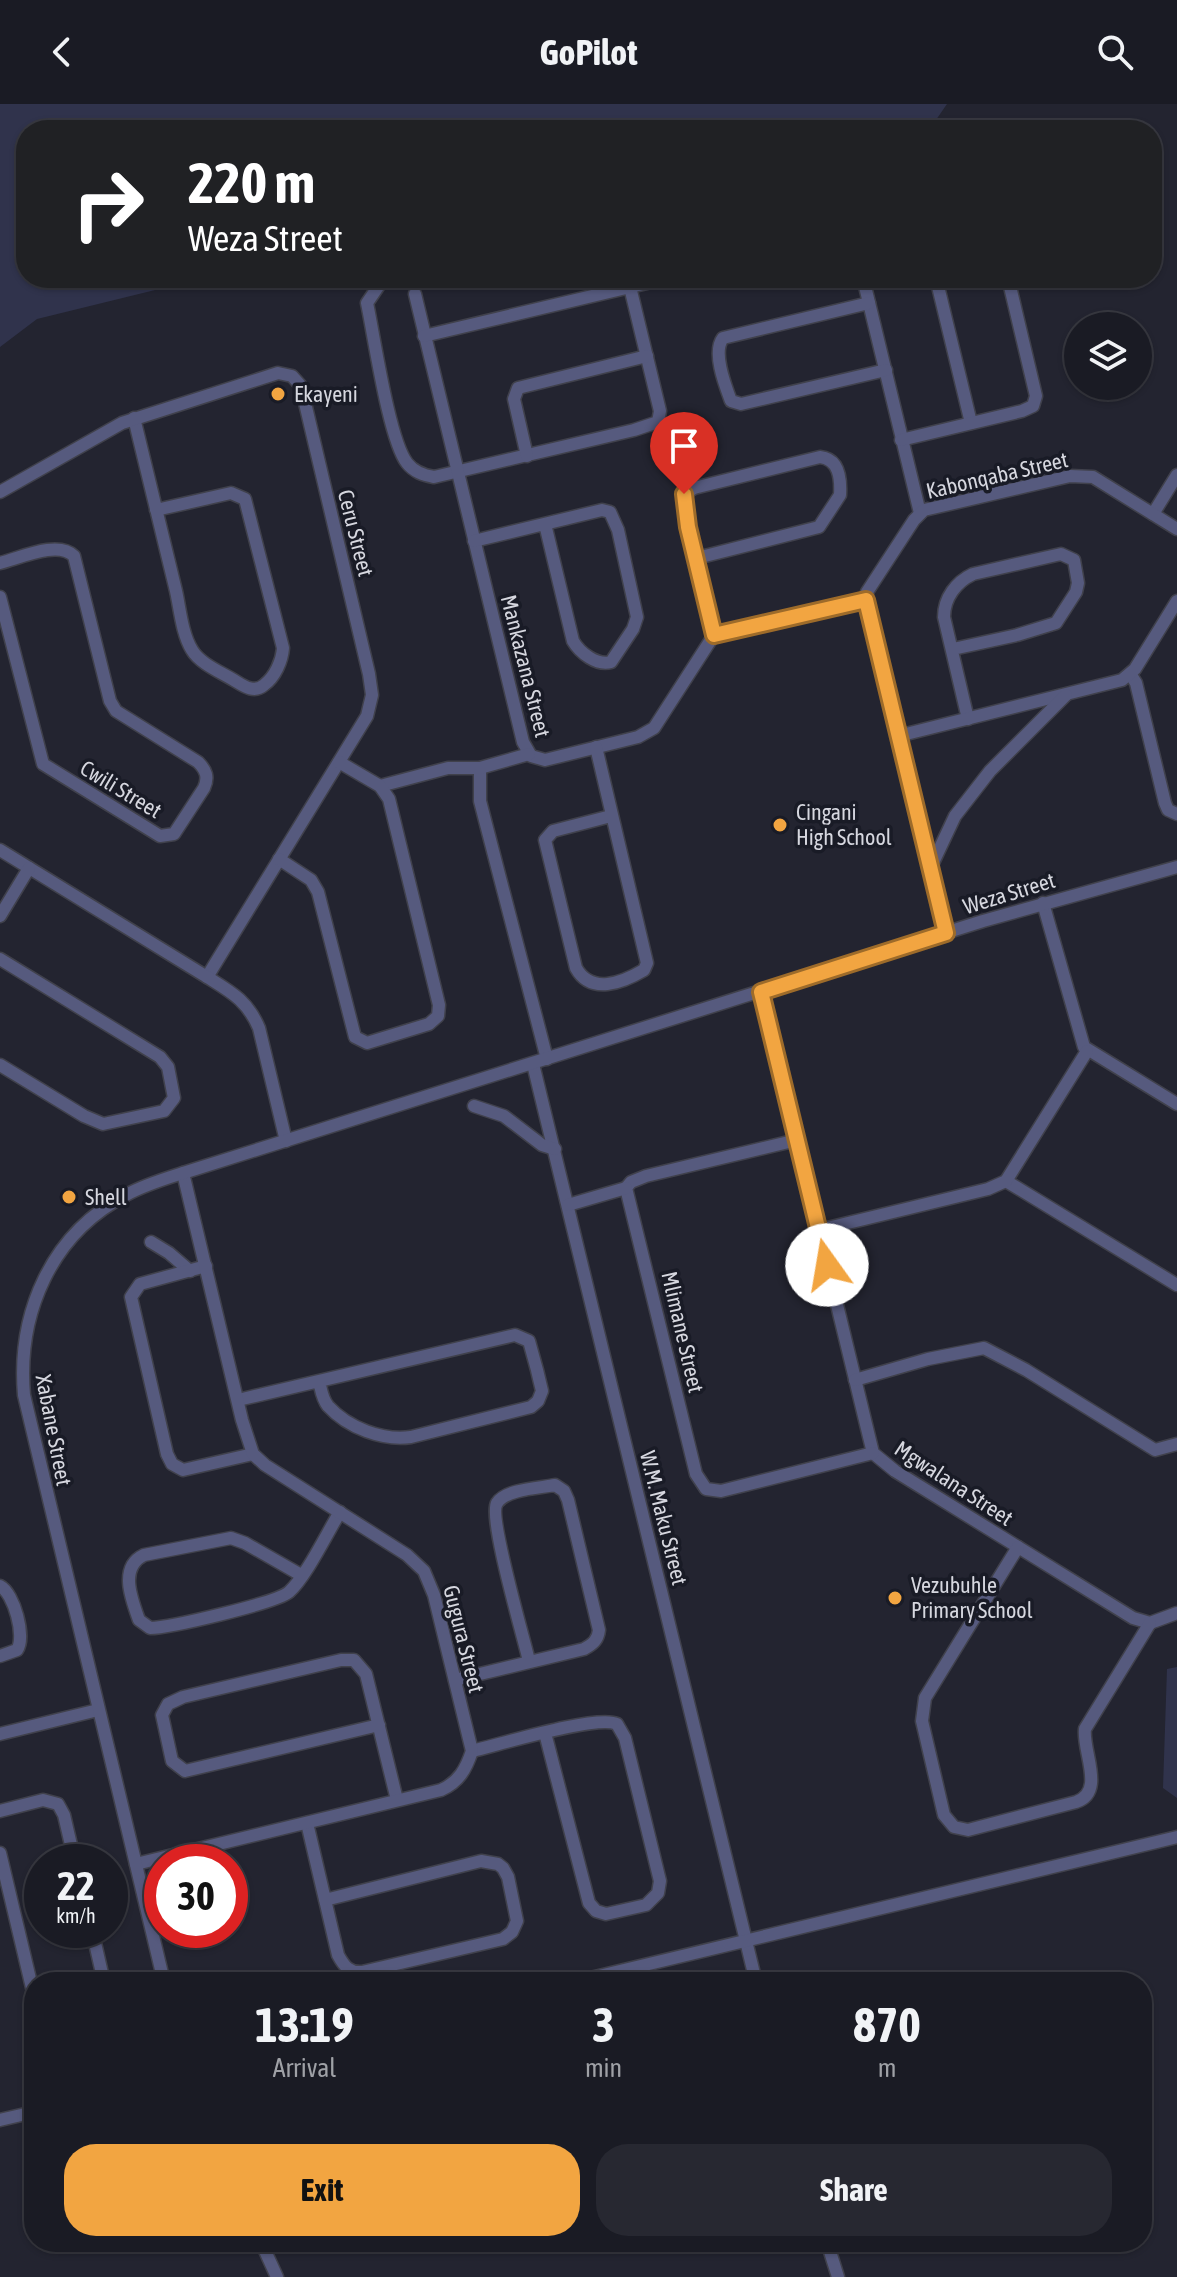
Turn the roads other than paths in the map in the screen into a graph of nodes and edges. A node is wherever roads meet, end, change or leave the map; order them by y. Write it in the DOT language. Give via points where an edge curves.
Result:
graph roads {
  1 [pos="377,288"];
  2 [pos="626,288"];
  3 [pos="630,288"];
  4 [pos="865,288"];
  5 [pos="938,288"];
  6 [pos="1010,288"];
  7 [pos="415,294"];
  8 [pos="869,303"];
  9 [pos="424,336"];
  10 [pos="647,356"];
  11 [pos="886,370"];
  12 [pos="134,418"];
  13 [pos="971,423"];
  14 [pos="901,440"];
  15 [pos="527,456"];
  16 [pos="458,473"];
  17 [pos="1177,475"];
  18 [pos="0,492"];
  19 [pos="156,510"];
  20 [pos="920,513"];
  21 [pos="1153,514"];
  22 [pos="545,524"];
  23 [pos="1177,529"];
  24 [pos="474,541"];
  25 [pos="697,558"];
  26 [pos="0,563"];
  27 [pos="0,597"];
  28 [pos="866,600"];
  29 [pos="1177,601"];
  30 [pos="1172,620"];
  31 [pos="714,635"];
  32 [pos="953,649"];
  33 [pos="1131,675"];
  34 [pos="1066,695"];
  35 [pos="968,719"];
  36 [pos="898,736"];
  37 [pos="596,747"];
  38 [pos="529,754"];
  39 [pos="339,762"];
  40 [pos="480,768"];
  41 [pos="380,786"];
  42 [pos="1177,814"];
  43 [pos="611,816"];
  44 [pos="0,850"];
  45 [pos="279,859"];
  46 [pos="1177,867"];
  47 [pos="29,868"];
  48 [pos="930,869"];
  49 [pos="1043,903"];
  50 [pos="0,916"];
  51 [pos="946,933"];
  52 [pos="0,959"];
  53 [pos="207,977"];
  54 [pos="761,992"];
  55 [pos="1087,1051"];
  56 [pos="547,1059"];
  57 [pos="533,1064"];
  58 [pos="0,1065"];
  59 [pos="1177,1104"];
  60 [pos="474,1106"];
  61 [pos="797,1140"];
  62 [pos="286,1141"];
  63 [pos="555,1149"];
  64 [pos="183,1173"];
  65 [pos="1006,1181"];
  66 [pos="626,1188"];
  67 [pos="568,1205"];
  68 [pos="819,1230"];
  69 [pos="151,1242"];
  70 [pos="206,1266"];
  71 [pos="190,1271"];
  72 [pos="1177,1285"];
  73 [pos="855,1380"];
  74 [pos="319,1381"];
  75 [pos="238,1400"];
  76 [pos="1177,1444"];
  77 [pos="873,1453"];
  78 [pos="253,1454"];
  79 [pos="340,1512"];
  80 [pos="1018,1547"];
  81 [pos="301,1575"];
  82 [pos="0,1586"];
  83 [pos="1177,1613"];
  84 [pos="1150,1623"];
  85 [pos="0,1656"];
  86 [pos="529,1661"];
  87 [pos="455,1680"];
  88 [pos="98,1710"];
  89 [pos="379,1725"];
  90 [pos="545,1733"];
  91 [pos="0,1734"];
  92 [pos="472,1751"];
  93 [pos="397,1800"];
  94 [pos="0,1811"];
  95 [pos="307,1823"];
  96 [pos="1177,1837"];
  97 [pos="71,1844"];
  98 [pos="0,1853"];
  99 [pos="136,1864"];
  100 [pos="325,1900"];
  101 [pos="746,1941"];
  102 [pos="96,1948"];
  103 [pos="28,1972"];
  104 [pos="102,1972"];
  105 [pos="162,1972"];
  106 [pos="354,1972"];
  107 [pos="360,1972"];
  108 [pos="616,1972"];
  109 [pos="754,1972"];
  110 [pos="24,2114"];
  111 [pos="0,2120"];
  112 [pos="266,2252"];
  113 [pos="830,2252"];
  114 [pos="277,2277"];
  115 [pos="838,2277"];
  1 -- 16 [label="street" via="367,303 400,454 424,475"];
  2 -- 9 [label="street"];
  3 -- 10 [label="street"];
  4 -- 8 [label="street"];
  5 -- 13 [label="street"];
  6 -- 13 [label="street" via="1035,403 1027,410"];
  7 -- 9 [label="street, Mankazana Street"];
  8 -- 11 [label="street"];
  8 -- 11 [label="street" via="723,338 718,349 727,391 731,401 741,404"];
  9 -- 16 [label="street, Mankazana Street"];
  10 -- 15 [label="street" via="518,388 514,399"];
  10 -- 15 [label="street" via="661,414 657,424"];
  11 -- 14 [label="street"];
  12 -- 18 [label="street, Ceru Street"];
  12 -- 19 [label="street"];
  12 -- 39 [label="street, Ceru Street" via="278,373 297,379 372,685 367,716"];
  13 -- 14 [label="street"];
  14 -- 20 [label="street"];
  15 -- 16 [label="street"];
  16 -- 24 [label="street, Mankazana Street"];
  17 -- 21 [label="street"];
  19 -- 19 [label="street" via="231,493 245,499 283,648 280,664 262,687 244,686 191,650"];
  20 -- 21 [label="street, Kabonqaba Street" via="1080,475 1093,477"];
  20 -- 28 [label="street, Kabonqaba Street"];
  21 -- 23 [label="street, Kabonqaba Street"];
  22 -- 22 [label="street" via="603,510 614,518 637,617 611,662 600,663 573,641"];
  22 -- 24 [label="street"];
  24 -- 38 [label="street, Mankazana Street"];
  25 -- 25 [label="street" via="683,498 687,491 820,457 835,464 840,495 816,529"];
  25 -- 31 [label="street"];
  26 -- 27 [label="street, Cwili Street" via="57,549 74,556 116,711 206,771 204,788 174,834 160,836 43,764"];
  28 -- 31 [label="street"];
  28 -- 36 [label="street"];
  29 -- 30 [label="street"];
  30 -- 33 [label="street"];
  31 -- 37 [label="street, Mankazana Street" via="654,728"];
  32 -- 32 [label="street" via="1056,623 1077,590 1074,560 1061,554 960,581 944,611"];
  32 -- 35 [label="street"];
  33 -- 34 [label="street"];
  33 -- 42 [label="street" via="1165,803"];
  34 -- 35 [label="street"];
  34 -- 48 [label="street" via="990,771 955,816"];
  35 -- 36 [label="street"];
  36 -- 48 [label="street"];
  37 -- 38 [label="street, Mankazana Street" via="545,760"];
  37 -- 43 [label="street"];
  38 -- 40 [label="street"];
  39 -- 41 [label="street"];
  39 -- 45 [label="street, Ceru Street"];
  40 -- 41 [label="street" via="448,768"];
  40 -- 56 [label="street" via="480,801"];
  41 -- 45 [label="street" via="392,808 439,1005 432,1022 367,1043 355,1037 318,892 311,880"];
  43 -- 43 [label="street" via="553,831 545,840 576,968 591,984 602,985 631,977 647,963"];
  44 -- 47 [label="street"];
  45 -- 53 [label="street, Ceru Street"];
  46 -- 49 [label="street, Weza Street"];
  47 -- 50 [label="street"];
  47 -- 53 [label="street"];
  48 -- 51 [label="street"];
  49 -- 51 [label="street, Weza Street"];
  49 -- 55 [label="street"];
  51 -- 54 [label="street, Weza Street"];
  52 -- 58 [label="street" via="160,1057 168,1067 174,1098 164,1111 98,1123"];
  53 -- 62 [label="street" via="251,1010"];
  54 -- 56 [label="street, Weza Street"];
  54 -- 61 [label="street, Mgwalana Street"];
  55 -- 59 [label="street"];
  55 -- 65 [label="street"];
  56 -- 57 [label="street, Weza Street"];
  57 -- 62 [label="street, Xabane Street"];
  57 -- 63 [label="street, W.M. Maku Street"];
  60 -- 63 [label="street" via="504,1116"];
  61 -- 66 [label="street" via="646,1176"];
  61 -- 68 [label="street, Mgwalana Street"];
  62 -- 64 [label="street, Xabane Street"];
  63 -- 67 [label="street, W.M. Maku Street"];
  64 -- 70 [label="street"];
  64 -- 88 [label="street, Xabane Street" via="125,1195 80,1228 42,1280 25,1338 24,1395"];
  65 -- 68 [label="street"];
  65 -- 72 [label="street"];
  66 -- 67 [label="street"];
  66 -- 77 [label="street, Mlimane Street" via="701,1485 721,1491"];
  67 -- 101 [label="street, W.M. Maku Street"];
  68 -- 73 [label="street, Mgwalana Street"];
  69 -- 71 [label="street"];
  70 -- 71 [label="street"];
  70 -- 75 [label="street"];
  71 -- 78 [label="street" via="140,1284 131,1297 167,1454 176,1467 189,1470"];
  73 -- 76 [label="street" via="984,1348 1152,1449"];
  73 -- 77 [label="street, Mgwalana Street"];
  74 -- 74 [label="street" via="515,1335 532,1346 542,1391 531,1407 394,1439 371,1433 336,1412 325,1401"];
  74 -- 75 [label="street"];
  75 -- 78 [label="street"];
  77 -- 80 [label="street, Mgwalana Street"];
  78 -- 79 [label="street, Gugura Street"];
  79 -- 81 [label="street"];
  79 -- 87 [label="street, Gugura Street" via="424,1571"];
  80 -- 84 [label="street, Mgwalana Street"];
  80 -- 84 [label="street" via="921,1711 944,1815 954,1827 968,1830 1087,1796 1093,1784 1085,1729"];
  81 -- 81 [label="street" via="231,1538 144,1555 128,1573 139,1620 150,1628 274,1600 288,1593"];
  82 -- 85 [label="street" via="11,1595 21,1641 17,1650"];
  83 -- 84 [label="street"];
  86 -- 86 [label="street" via="494,1509 508,1495 555,1485 568,1500 599,1630 596,1641 584,1649"];
  86 -- 87 [label="street"];
  87 -- 92 [label="street, Gugura Street"];
  88 -- 91 [label="street"];
  88 -- 99 [label="street, Xabane Street"];
  89 -- 89 [label="street" via="190,1771 172,1761 162,1715 168,1704 183,1697 348,1659 364,1668"];
  89 -- 93 [label="street"];
  90 -- 90 [label="street" via="601,1721 621,1727 660,1881 651,1902 606,1914 589,1903"];
  90 -- 92 [label="street"];
  92 -- 93 [label="street" via="463,1773 449,1787"];
  93 -- 95 [label="street"];
  94 -- 97 [label="street" via="43,1800 58,1804"];
  95 -- 99 [label="street"];
  95 -- 100 [label="street"];
  96 -- 101 [label="street"];
  98 -- 103 [label="street"];
  99 -- 105 [label="street, Xabane Street"];
  100 -- 106 [label="street" via="338,1955"];
  100 -- 107 [label="street" via="481,1861 492,1861 506,1872 517,1921 503,1939"];
  101 -- 108 [label="street"];
  101 -- 109 [label="street, W.M. Maku Street"];
  102 -- 104 [label="street"];
  110 -- 111 [label="street"];
  112 -- 114 [label="street"];
  113 -- 115 [label="street"];
}
